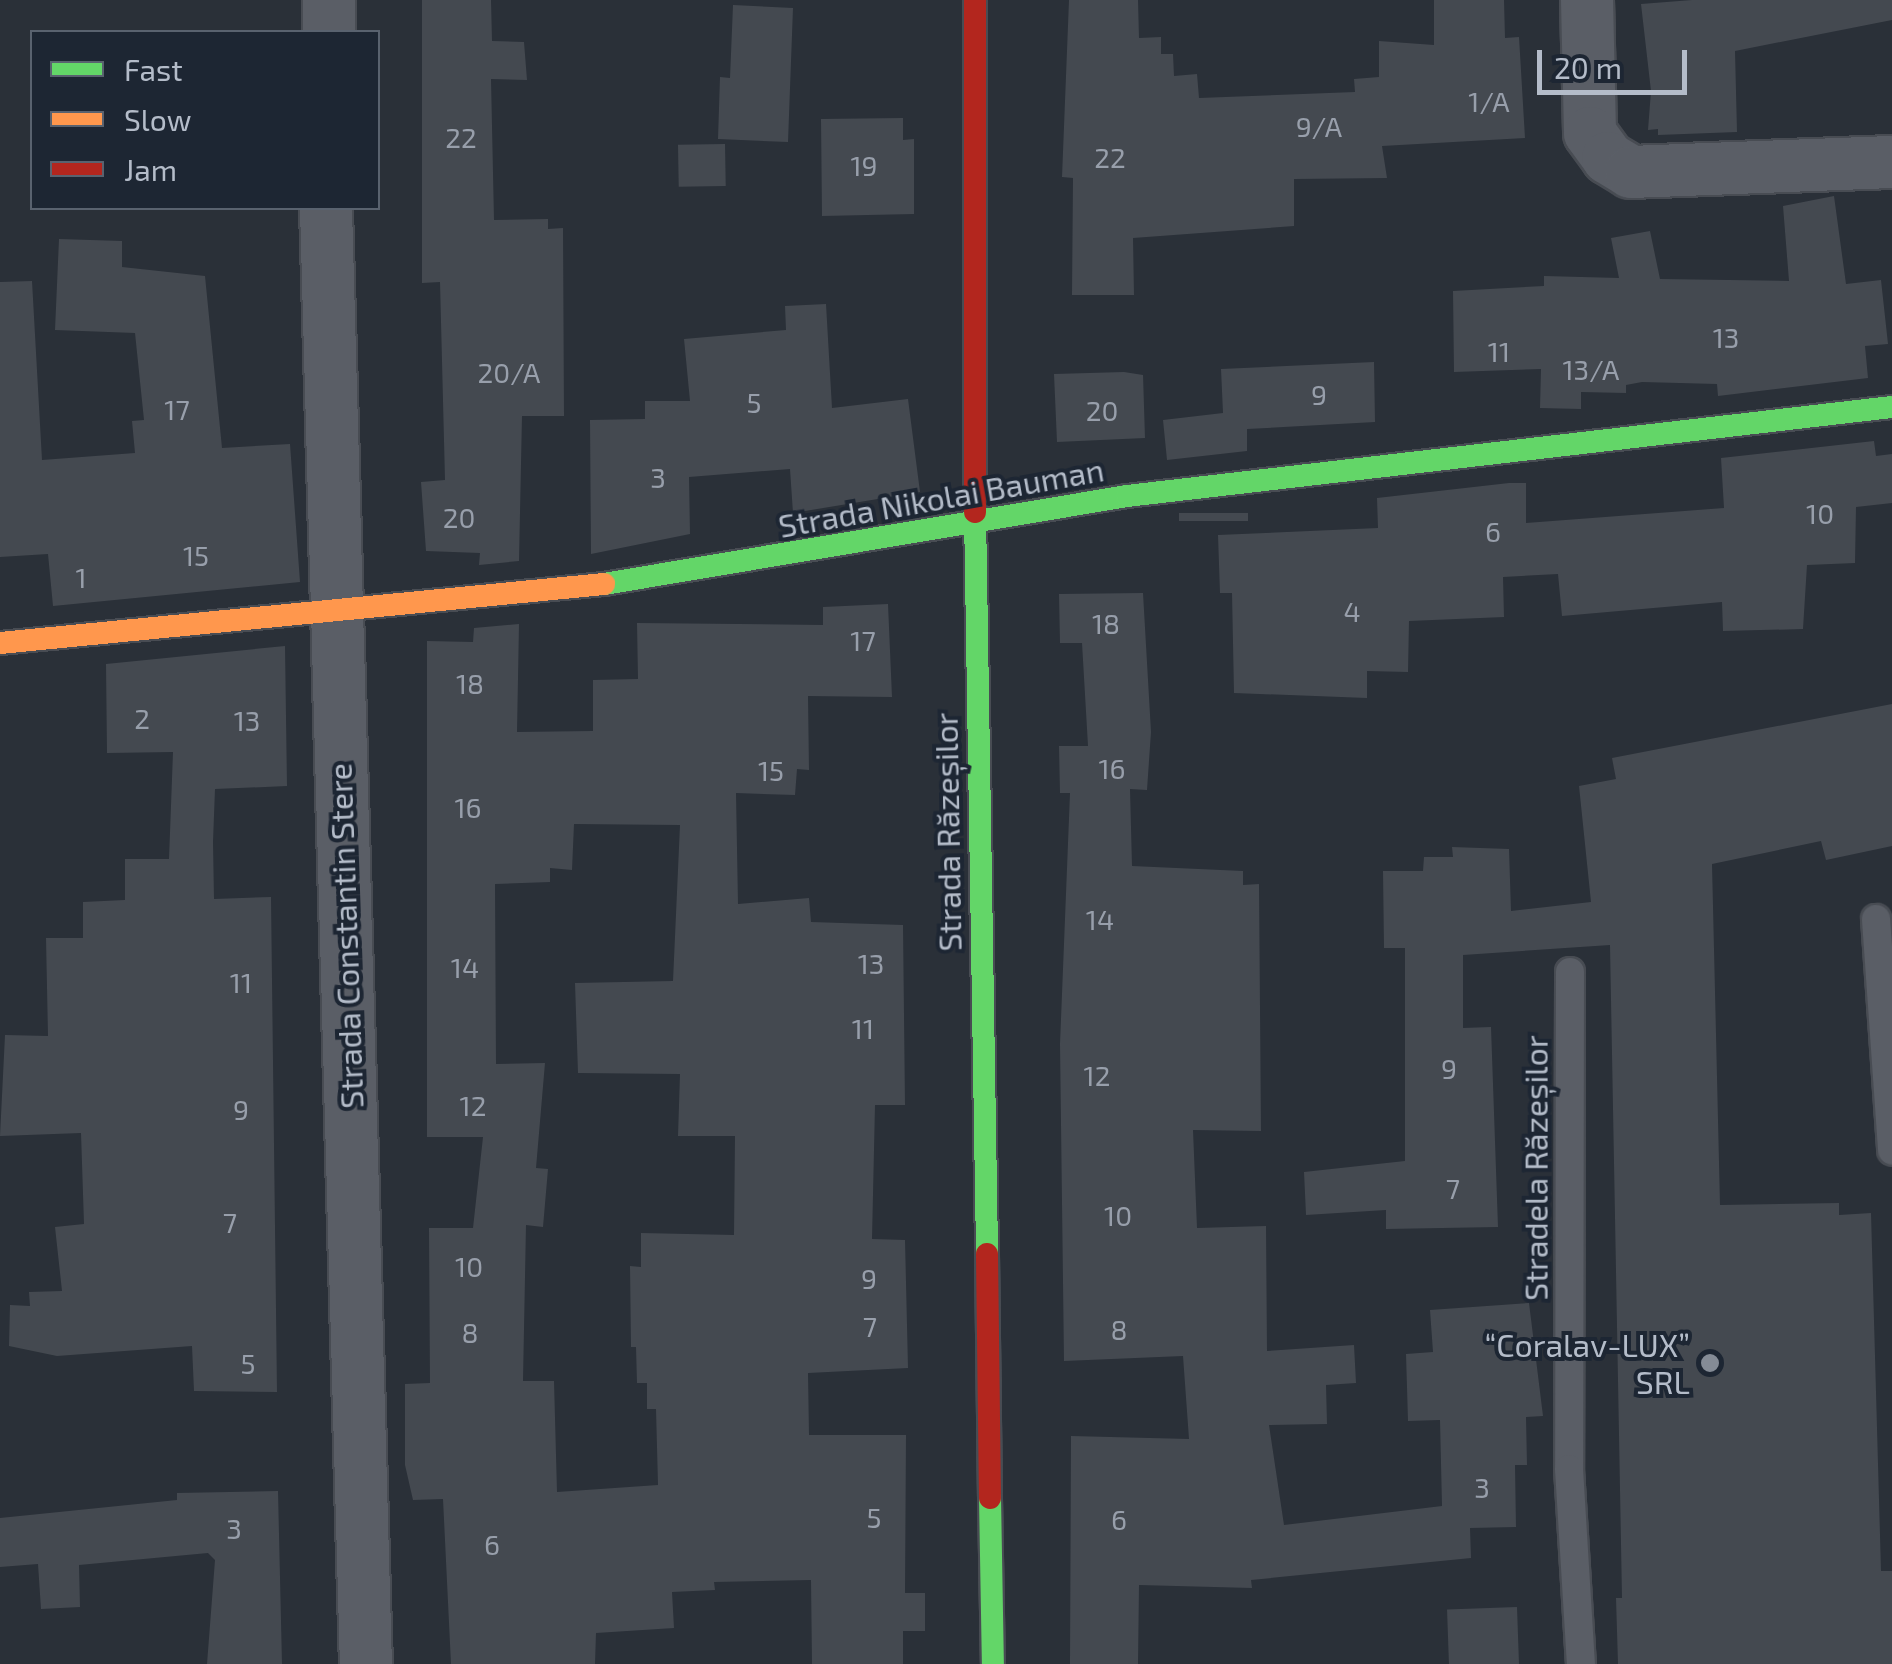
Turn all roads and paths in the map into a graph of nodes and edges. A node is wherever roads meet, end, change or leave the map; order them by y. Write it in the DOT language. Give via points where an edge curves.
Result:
graph roads {
  1 [pos="330,0"];
  2 [pos="975,0"];
  3 [pos="1587,0"];
  4 [pos="329,30"];
  5 [pos="1892,162"];
  6 [pos="326,210"];
  7 [pos="1892,407"];
  8 [pos="976,524"];
  9 [pos="336,609"];
  10 [pos="0,643"];
  11 [pos="1876,920"];
  12 [pos="1570,972"];
  13 [pos="1892,1150"];
  14 [pos="366,1664"];
  15 [pos="994,1664"];
  16 [pos="1582,1664"];
  1 -- 4 [label="street"];
  2 -- 8 [label="street, Strada Răzeșilor"];
  3 -- 5 [label="street" via="1590,132 1608,158 1631,172"];
  6 -- 9 [label="street, Strada Constantin Stere"];
  7 -- 8 [label="street, Strada Nikolai Bauman" via="1127,496"];
  8 -- 9 [label="street, Strada Nikolai Bauman" via="623,582"];
  8 -- 15 [label="street, Strada Răzeșilor"];
  9 -- 10 [label="street, Strada Nikolai Bauman"];
  9 -- 14 [label="street, Strada Constantin Stere"];
  11 -- 13 [label="lane"];
  12 -- 16 [label="lane, Stradela Răzeșilor" via="1569,1469"];
}
